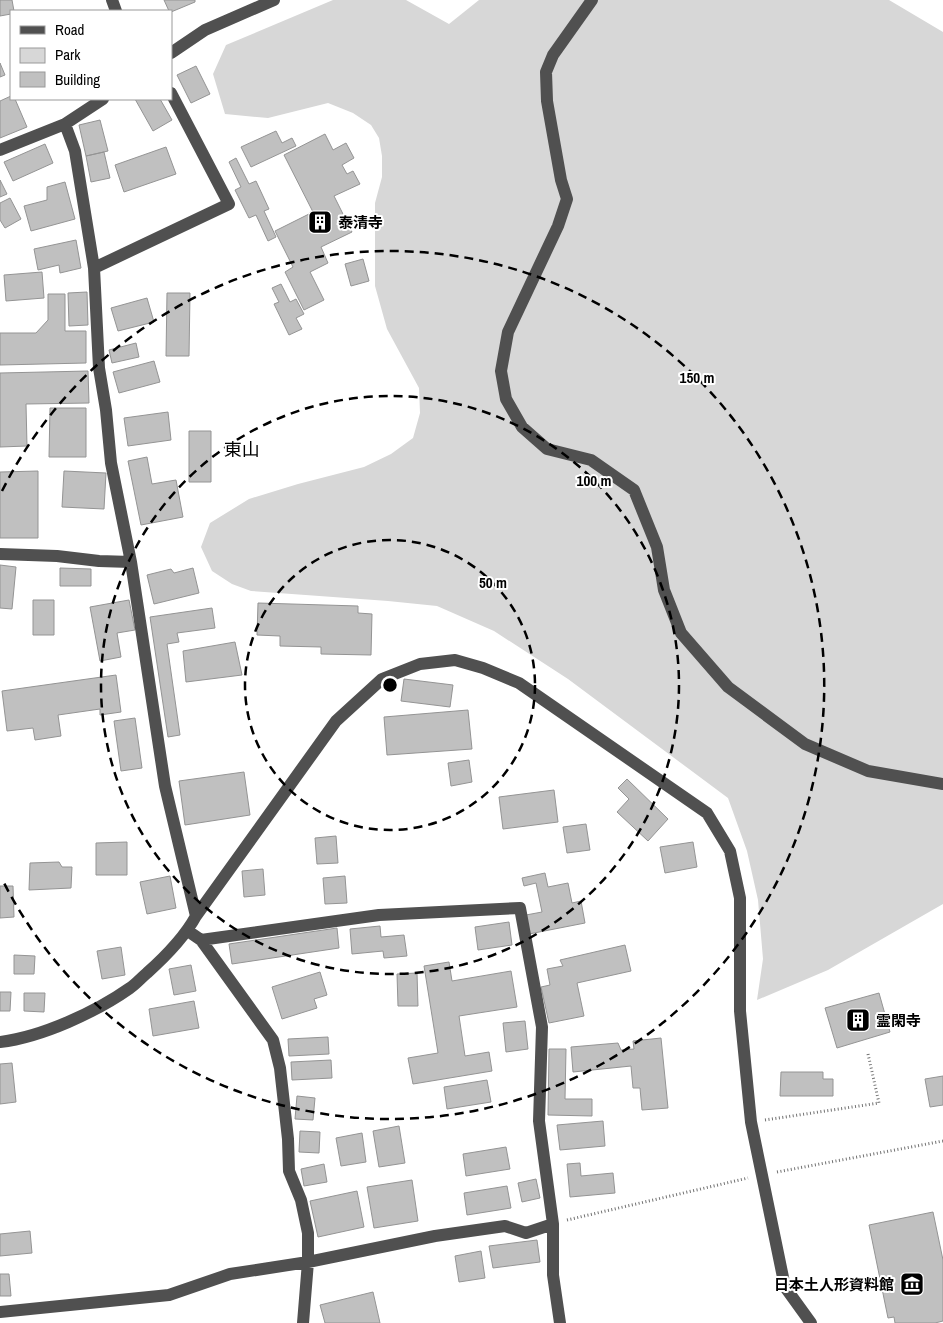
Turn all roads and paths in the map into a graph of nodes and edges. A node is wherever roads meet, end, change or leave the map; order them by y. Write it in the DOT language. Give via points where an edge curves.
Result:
graph roads {
  1 [pos="274,0"];
  2 [pos="592,0"];
  3 [pos="172,52"];
  4 [pos="172,95"];
  5 [pos="102,100"];
  6 [pos="65,124"];
  7 [pos="0,150"];
  8 [pos="94,268"];
  9 [pos="0,554"];
  10 [pos="131,562"];
  11 [pos="943,784"];
  12 [pos="196,916"];
  13 [pos="188,931"];
  14 [pos="201,940"];
  15 [pos="0,1042"];
  16 [pos="868,1054"];
  17 [pos="751,1122"];
  18 [pos="943,1140"];
  19 [pos="762,1175"];
  20 [pos="727,1182"];
  21 [pos="553,1224"];
  22 [pos="308,1262"];
  23 [pos="0,1312"];
  24 [pos="303,1323"];
  25 [pos="560,1323"];
  26 [pos="811,1323"];
  1 -- 3 [label="street" via="206,30"];
  2 -- 11 [label="street" via="553,55 546,72 547,101 567,199 558,226 508,332 501,371 506,399 522,427 547,449 591,460 634,490 657,548 664,590 681,633 728,687 805,744 868,771"];
  4 -- 8 [label="street" via="229,204"];
  5 -- 6 [label="street"];
  6 -- 7 [label="street"];
  6 -- 8 [label="street" via="75,151"];
  8 -- 10 [label="street" via="99,368 110,463"];
  9 -- 10 [label="street"];
  10 -- 12 [label="street" via="166,786"];
  12 -- 13 [label="street"];
  12 -- 17 [label="street" via="336,721 382,679 420,664 455,660 483,668 519,683 707,813 730,851 740,898 740,1011"];
  13 -- 14 [label="street"];
  13 -- 15 [label="street" via="162,960 130,988 107,1002 38,1033"];
  14 -- 21 [label="street" via="379,915 520,908 542,1027 539,1121"];
  14 -- 22 [label="street" via="273,1040 280,1068 289,1171 301,1200 308,1233"];
  16 -- 17 [label="path" via="879,1103"];
  17 -- 19 [label="street"];
  18 -- 19 [label="path"];
  19 -- 26 [label="street" via="785,1288"];
  20 -- 21 [label="path"];
  21 -- 22 [label="street" via="526,1233 505,1226 436,1236"];
  21 -- 25 [label="street" via="553,1275"];
  22 -- 23 [label="street" via="230,1274 169,1295"];
  22 -- 24 [label="street"];
}
